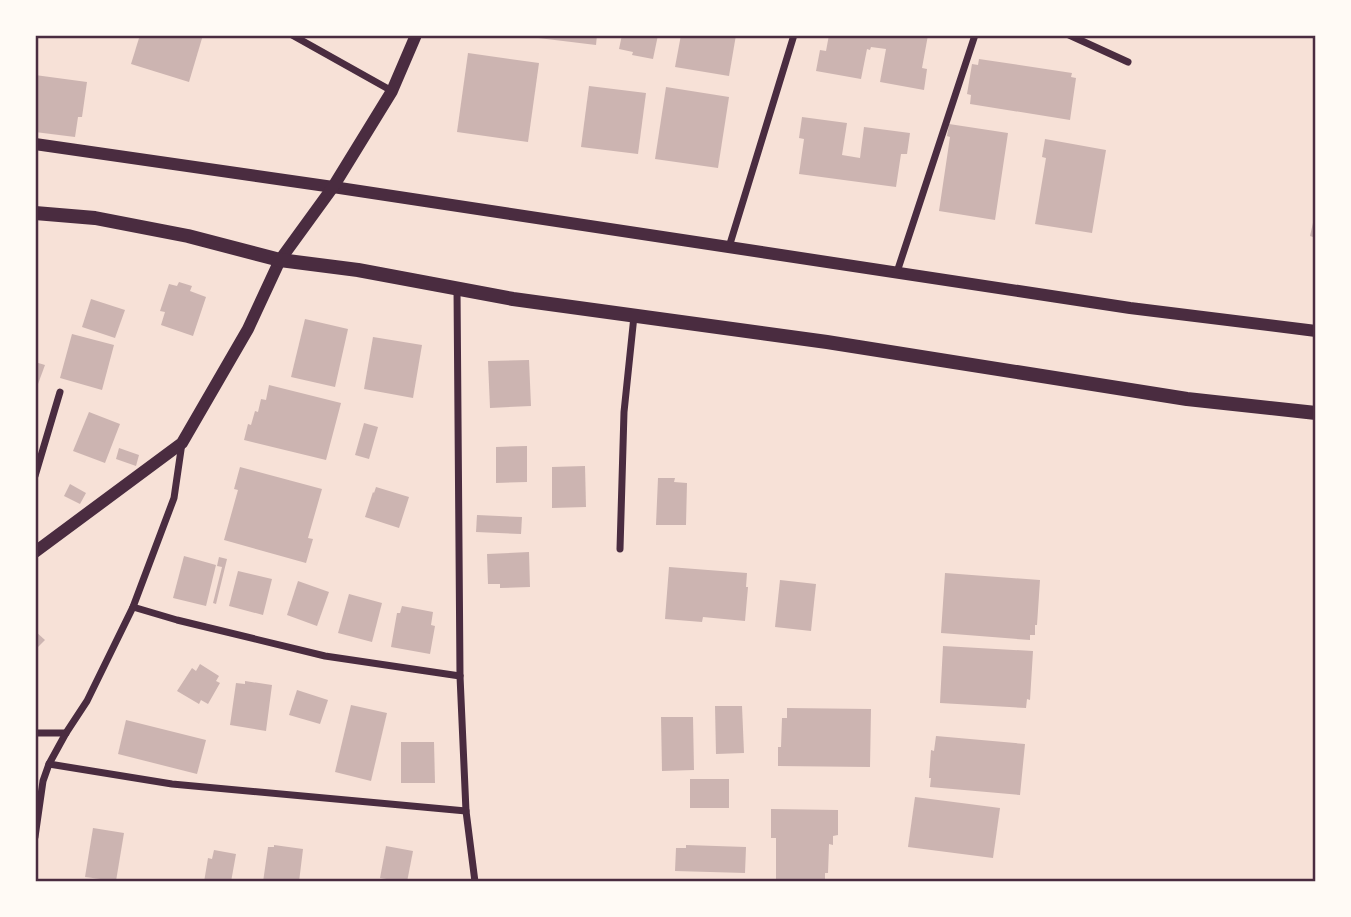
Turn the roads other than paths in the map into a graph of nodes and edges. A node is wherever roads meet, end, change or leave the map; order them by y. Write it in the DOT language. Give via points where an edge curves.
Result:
graph roads {
  1 [pos="292,35"];
  2 [pos="415,35"];
  3 [pos="794,35"];
  4 [pos="975,35"];
  5 [pos="1069,35"];
  6 [pos="1128,62"];
  7 [pos="391,91"];
  8 [pos="35,144"];
  9 [pos="333,187"];
  10 [pos="35,213"];
  11 [pos="729,247"];
  12 [pos="280,260"];
  13 [pos="897,272"];
  14 [pos="457,288"];
  15 [pos="634,316"];
  16 [pos="1316,331"];
  17 [pos="60,393"];
  18 [pos="1316,413"];
  19 [pos="182,443"];
  20 [pos="35,476"];
  21 [pos="620,549"];
  22 [pos="35,552"];
  23 [pos="133,607"];
  24 [pos="460,676"];
  25 [pos="35,733"];
  26 [pos="66,733"];
  27 [pos="49,764"];
  28 [pos="466,811"];
  29 [pos="35,837"];
  30 [pos="474,882"];
  1 -- 7 [label="street"];
  2 -- 7 [label="street"];
  3 -- 11 [label="street"];
  4 -- 13 [label="street"];
  5 -- 6 [label="street"];
  7 -- 9 [label="street"];
  8 -- 9 [label="street"];
  9 -- 11 [label="street"];
  9 -- 12 [label="street"];
  10 -- 12 [label="main road" via="95,218"];
  11 -- 13 [label="street"];
  12 -- 14 [label="main road"];
  12 -- 19 [label="street" via="248,329"];
  13 -- 16 [label="street"];
  14 -- 15 [label="main road"];
  14 -- 24 [label="street"];
  15 -- 18 [label="main road" via="1186,399"];
  15 -- 21 [label="street" via="624,412"];
  17 -- 20 [label="street"];
  19 -- 22 [label="street"];
  19 -- 23 [label="street" via="174,498"];
  23 -- 24 [label="street" via="325,656"];
  23 -- 26 [label="street" via="87,702"];
  24 -- 28 [label="street"];
  25 -- 26 [label="street"];
  26 -- 27 [label="street"];
  27 -- 28 [label="street" via="172,784"];
  27 -- 29 [label="street"];
  28 -- 30 [label="street"];
}
